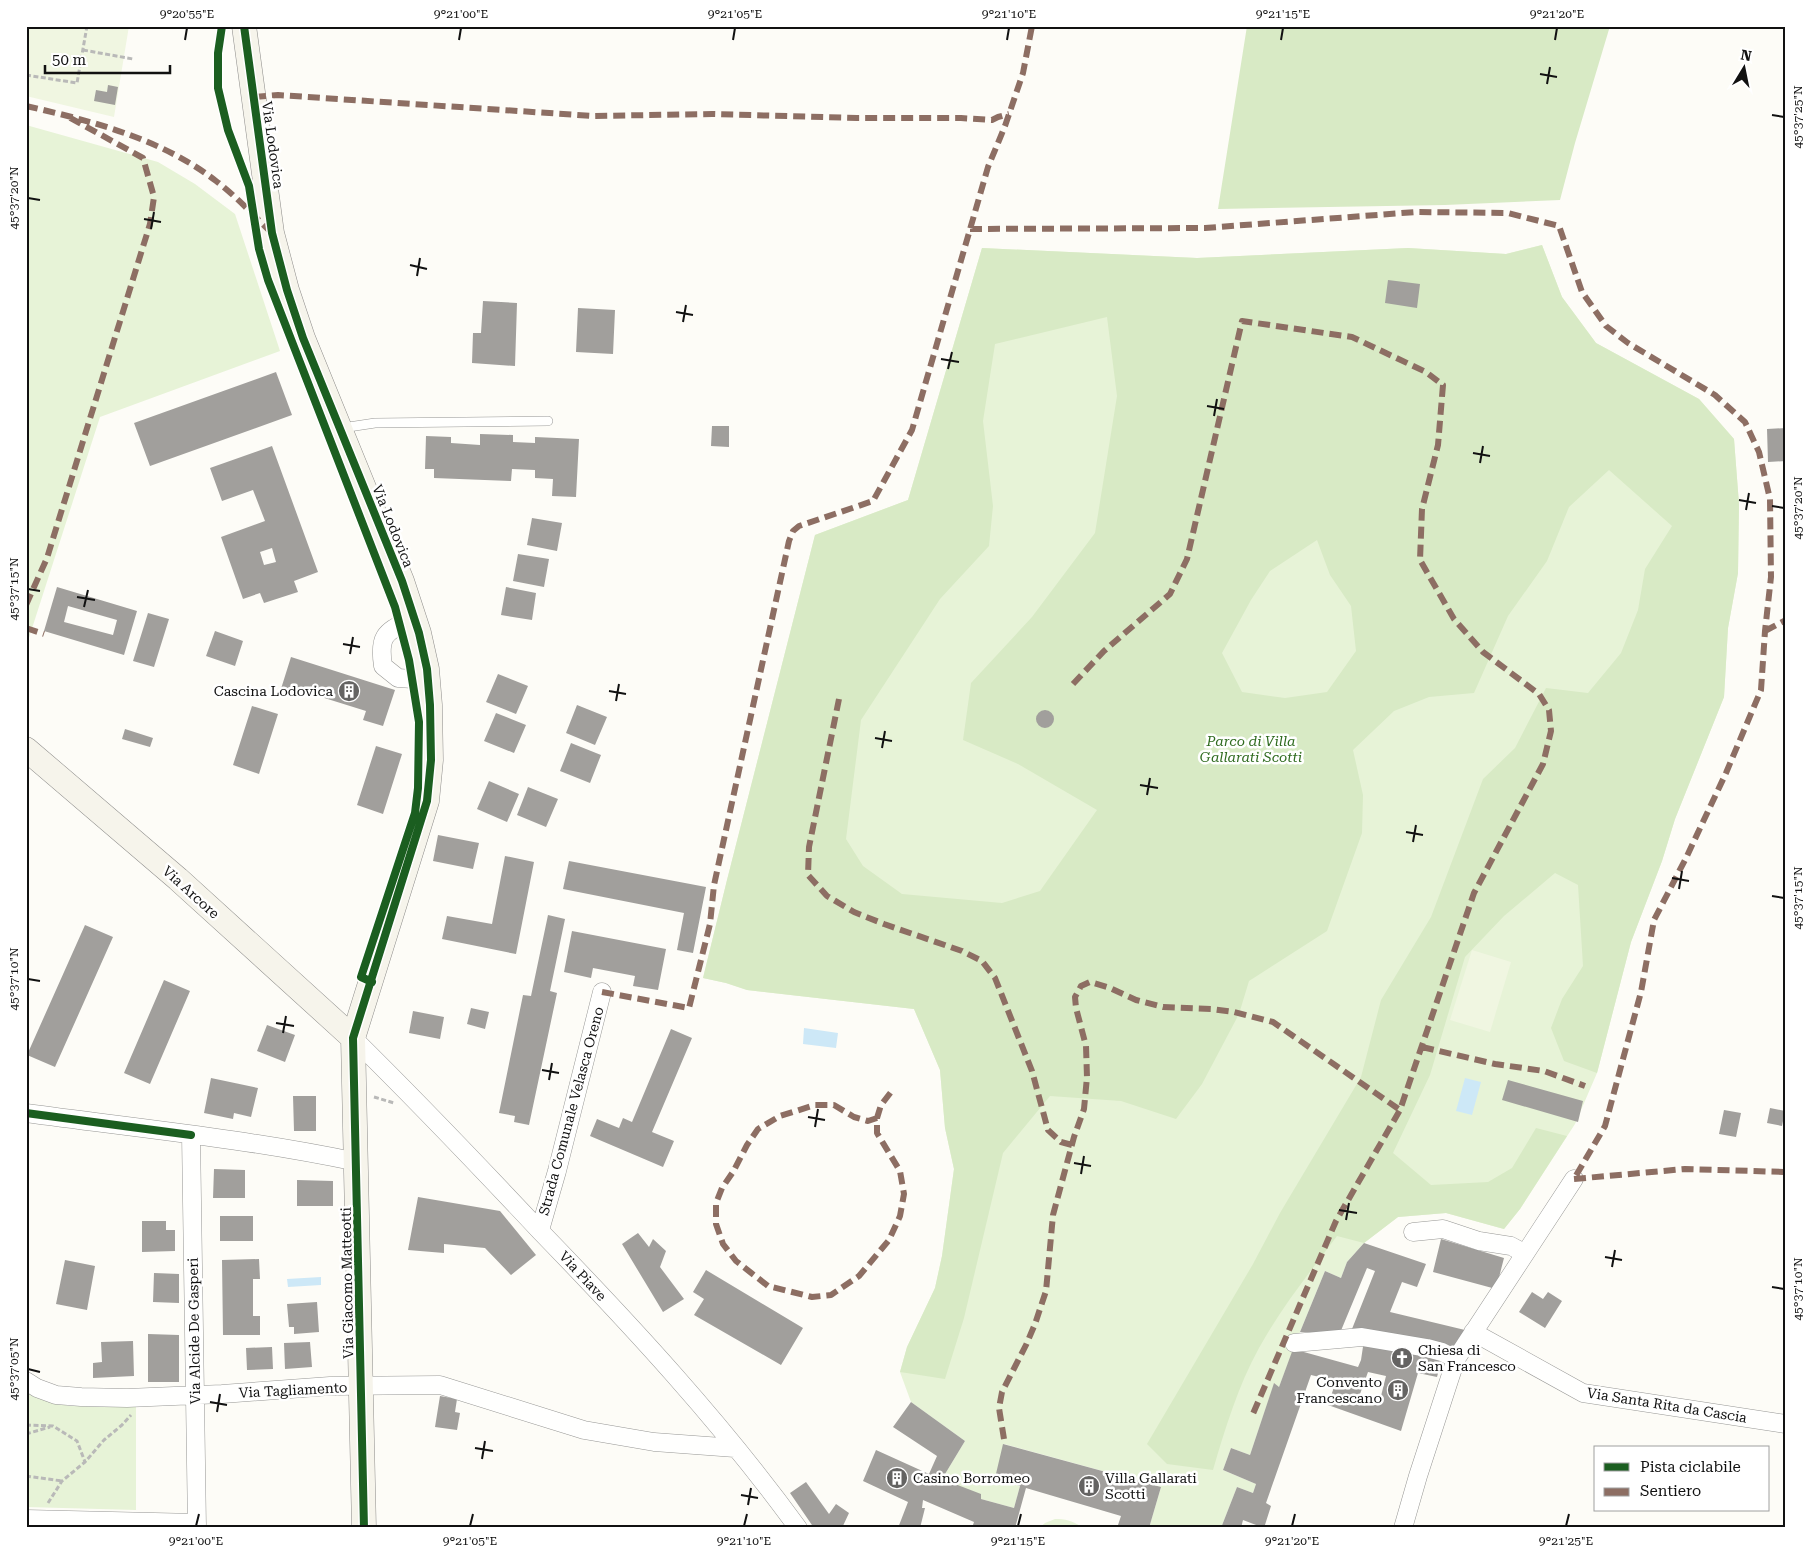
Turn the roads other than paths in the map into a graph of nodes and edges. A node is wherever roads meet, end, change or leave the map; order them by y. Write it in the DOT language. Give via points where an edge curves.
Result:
graph roads {
  1 [pos="244,26"];
  2 [pos="548,421"];
  3 [pos="339,428"];
  4 [pos="414,617"];
  5 [pos="428,680"];
  6 [pos="26,749"];
  7 [pos="602,992"];
  8 [pos="353,1038"];
  9 [pos="26,1114"];
  10 [pos="192,1135"];
  11 [pos="357,1162"];
  12 [pos="1574,1179"];
  13 [pos="540,1230"];
  14 [pos="1413,1232"];
  15 [pos="1524,1253"];
  16 [pos="1472,1332"];
  17 [pos="1294,1343"];
  18 [pos="1456,1359"];
  19 [pos="26,1381"];
  20 [pos="361,1386"];
  21 [pos="196,1396"];
  22 [pos="1786,1424"];
  23 [pos="735,1448"];
  24 [pos="32,1519"];
  25 [pos="197,1525"];
  26 [pos="364,1528"];
  27 [pos="798,1528"];
  28 [pos="1403,1528"];
  1 -- 3 [label="street, Via Lodovica" via="272,233 303,338"];
  2 -- 3 [label="lane" via="375,423"];
  3 -- 4 [label="street, Via Lodovica"];
  4 -- 5 [label="street, Via Lodovica"];
  4 -- 5 [label="street" via="386,632 380,648 383,666 398,678"];
  5 -- 8 [label="street, Via Lodovica" via="431,736 427,801"];
  6 -- 8 [label="street, Via Arcore" via="178,879"];
  7 -- 13 [label="street, Strada Comunale Velasca Oreno"];
  8 -- 11 [label="street, Via Giacomo Matteotti"];
  8 -- 13 [label="street, Via Piave"];
  9 -- 10 [label="street"];
  10 -- 11 [label="street"];
  10 -- 21 [label="street, Via Alcide De Gasperi"];
  11 -- 20 [label="street, Via Giacomo Matteotti"];
  12 -- 15 [label="street"];
  13 -- 23 [label="street, Via Piave" via="670,1371"];
  14 -- 15 [label="street" via="1443,1229 1479,1241 1511,1246"];
  15 -- 16 [label="street"];
  16 -- 18 [label="street"];
  16 -- 22 [label="street, Via Santa Rita da Cascia" via="1583,1393"];
  17 -- 18 [label="street" via="1362,1337 1426,1348"];
  18 -- 28 [label="street"];
  19 -- 21 [label="street, Via Tagliamento" via="56,1394 81,1397"];
  20 -- 21 [label="street, Via Tagliamento"];
  20 -- 23 [label="street, Via Tagliamento" via="440,1385 584,1430 654,1442"];
  20 -- 26 [label="street, Via Giacomo Matteotti"];
  21 -- 25 [label="street, Via Alcide De Gasperi"];
  23 -- 27 [label="street, Via Piave"];
  24 -- 25 [label="street"];
}
